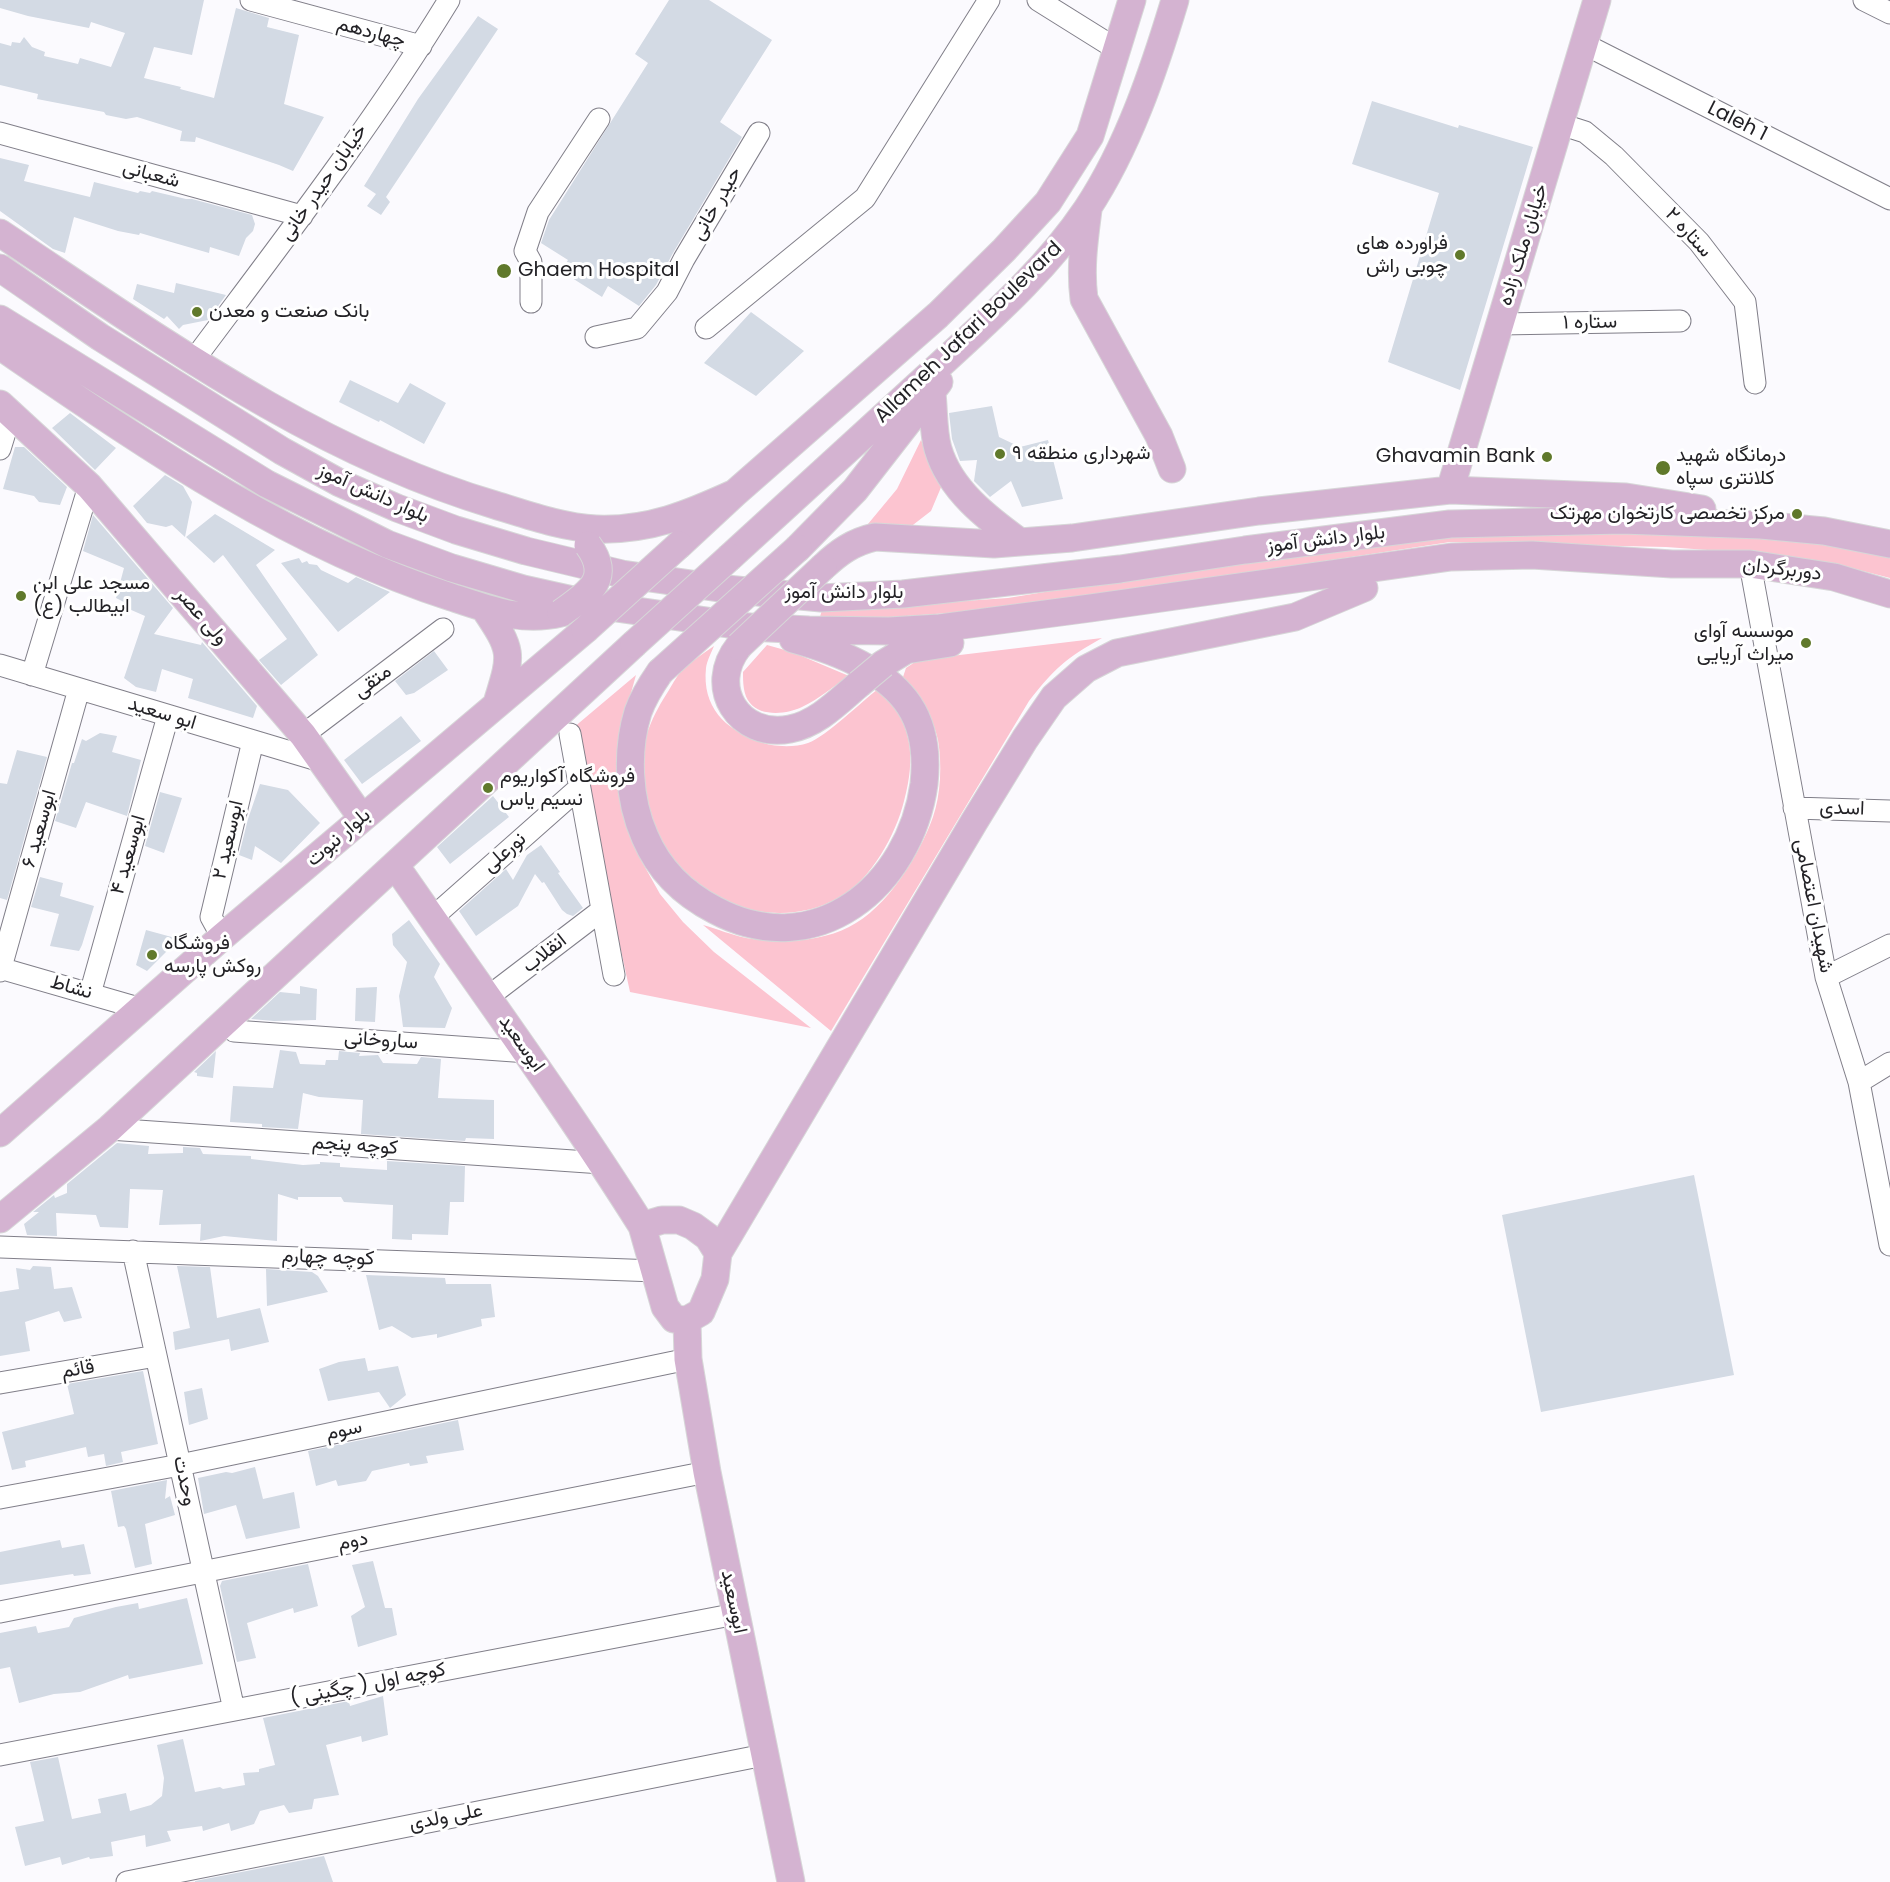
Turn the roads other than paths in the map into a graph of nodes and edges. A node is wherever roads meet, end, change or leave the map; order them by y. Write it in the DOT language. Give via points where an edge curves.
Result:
graph roads {
  1 [pos="251,0"];
  2 [pos="449,0"];
  3 [pos="989,0"];
  4 [pos="1038,0"];
  5 [pos="1132,0"];
  6 [pos="1175,0"];
  7 [pos="1597,0"];
  8 [pos="1864,0"];
  9 [pos="1890,13"];
  10 [pos="1584,44"];
  11 [pos="421,46"];
  12 [pos="1118,50"];
  13 [pos="598,119"];
  14 [pos="1560,124"];
  15 [pos="0,133"];
  16 [pos="759,133"];
  17 [pos="1890,199"];
  18 [pos="1088,207"];
  19 [pos="302,216"];
  20 [pos="0,233"];
  21 [pos="0,268"];
  22 [pos="531,302"];
  23 [pos="0,319"];
  24 [pos="1680,321"];
  25 [pos="1500,324"];
  26 [pos="706,328"];
  27 [pos="596,337"];
  28 [pos="965,341"];
  29 [pos="0,346"];
  30 [pos="193,361"];
  31 [pos="1755,383"];
  32 [pos="932,393"];
  33 [pos="5,409"];
  34 [pos="0,449"];
  35 [pos="1172,469"];
  36 [pos="89,486"];
  37 [pos="1450,490"];
  38 [pos="735,493"];
  39 [pos="559,525"];
  40 [pos="1761,525"];
  41 [pos="1020,542"];
  42 [pos="1890,544"];
  43 [pos="679,545"];
  44 [pos="1672,564"];
  45 [pos="1750,564"];
  46 [pos="1364,588"];
  47 [pos="1890,594"];
  48 [pos="484,608"];
  49 [pos="443,629"];
  50 [pos="744,636"];
  51 [pos="0,665"];
  52 [pos="32,675"];
  53 [pos="79,689"];
  54 [pos="497,704"];
  55 [pos="168,716"];
  56 [pos="570,734"];
  57 [pos="303,735"];
  58 [pos="253,741"];
  59 [pos="324,762"];
  60 [pos="579,788"];
  61 [pos="1794,808"];
  62 [pos="1890,811"];
  63 [pos="362,818"];
  64 [pos="395,865"];
  65 [pos="602,910"];
  66 [pos="432,918"];
  67 [pos="222,937"];
  68 [pos="1890,945"];
  69 [pos="0,969"];
  70 [pos="614,975"];
  71 [pos="1826,977"];
  72 [pos="90,994"];
  73 [pos="488,998"];
  74 [pos="142,1009"];
  75 [pos="234,1031"];
  76 [pos="528,1052"];
  77 [pos="1890,1062"];
  78 [pos="1858,1082"];
  79 [pos="109,1129"];
  80 [pos="0,1133"];
  81 [pos="602,1163"];
  82 [pos="0,1219"];
  83 [pos="642,1226"];
  84 [pos="1890,1245"];
  85 [pos="0,1247"];
  86 [pos="133,1251"];
  87 [pos="718,1253"];
  88 [pos="656,1270"];
  89 [pos="687,1320"];
  90 [pos="156,1356"];
  91 [pos="688,1359"];
  92 [pos="0,1383"];
  93 [pos="180,1466"];
  94 [pos="706,1472"];
  95 [pos="0,1498"];
  96 [pos="204,1572"];
  97 [pos="0,1612"];
  98 [pos="736,1614"];
  99 [pos="234,1710"];
  100 [pos="0,1755"];
  101 [pos="765,1755"];
  102 [pos="127,1882"];
  103 [pos="791,1882"];
  1 -- 11 [label="street, چهاردهم"];
  2 -- 11 [label="street, خیابان حیدر خانی"];
  3 -- 26 [label="street" via="865,198"];
  4 -- 12 [label="street"];
  5 -- 12 [label="main road, Allameh Jafari Boulevard"];
  6 -- 18 [label="main road, Allameh Jafari Boulevard" via="1122,149"];
  7 -- 10 [label="main road, خیابان ملک زاده"];
  8 -- 9 [label="street"];
  10 -- 14 [label="main road, خیابان ملک زاده"];
  10 -- 17 [label="street, Laleh 1"];
  11 -- 19 [label="street, خیابان حیدر خانی"];
  12 -- 38 [label="main road, Allameh Jafari Boulevard" via="1090,136 1048,202 938,315"];
  13 -- 22 [label="street" via="538,212 525,251 531,262"];
  14 -- 25 [label="main road, خیابان ملک زاده"];
  14 -- 31 [label="street, ستاره ۲" via="1585,132 1614,156 1699,242 1745,302"];
  15 -- 19 [label="street, شعبانی"];
  16 -- 27 [label="street, حیدر خانی" via="667,292 637,328"];
  18 -- 28 [label="main road, Allameh Jafari Boulevard" via="1040,269"];
  18 -- 35 [label="main road" via="1082,254 1084,299 1159,436"];
  19 -- 30 [label="street, خیابان حیدر خانی"];
  20 -- 30 [label="main road"];
  21 -- 40 [label="main road, بلوار دانش آموز" via="110,343 340,483 446,526 526,551 622,574 715,588 821,598 903,594 1450,524 1622,520"];
  23 -- 50 [label="main road, بلوار دانش آموز" via="267,484 387,544 523,589"];
  24 -- 25 [label="street, ستاره ۱"];
  25 -- 37 [label="main road, خیابان ملک زاده"];
  28 -- 32 [label="main road"];
  28 -- 64 [label="main road, Allameh Jafari Boulevard, bridge"];
  29 -- 48 [label="main road" via="162,454 275,521 369,567"];
  30 -- 39 [label="main road" via="298,422 377,460 468,497"];
  32 -- 41 [label="main road" via="938,449 954,482 985,516"];
  32 -- 50 [label="main road, bridge" via="855,490 798,548 660,672 639,711 633,736 632,790 637,819 653,855 674,881 697,900 751,924 782,927 832,917 848,910 876,887 913,830 926,767 921,728 898,692 857,663 799,640"];
  33 -- 34 [label="street"];
  33 -- 36 [label="main road, ولی عصر"];
  36 -- 52 [label="street"];
  36 -- 57 [label="main road, ولی عصر"];
  37 -- 40 [label="main road" via="1626,497 1691,506"];
  37 -- 41 [label="main road"];
  38 -- 39 [label="main road" via="691,514 643,526 597,529"];
  38 -- 43 [label="main road, Allameh Jafari Boulevard"];
  39 -- 48 [label="main road, bridge" via="588,544 598,559 598,577 586,595 561,613 544,617 514,616"];
  40 -- 42 [label="main road" via="1824,531"];
  41 -- 50 [label="main road, bridge" via="875,537 858,540 838,552"];
  43 -- 54 [label="main road, بلوار نبوت, bridge"];
  44 -- 45 [label="main road, دوربرگردان"];
  44 -- 46 [label="main road" via="1438,577"];
  44 -- 50 [label="main road, بلوار دانش آموز" via="1532,555 1451,557 940,628"];
  45 -- 47 [label="main road, دوربرگردان" via="1834,577"];
  45 -- 61 [label="street, شهیدان اعتصامی"];
  46 -- 50 [label="main road, bridge" via="916,648 897,654 809,723 789,729 768,730 744,718 729,702 724,681 726,670"];
  46 -- 87 [label="main road" via="1295,617 1117,653 1086,669 1054,697 974,822"];
  48 -- 54 [label="main road" via="502,634 508,651 509,666"];
  49 -- 57 [label="street, متقی"];
  51 -- 52 [label="street, ابو سعید"];
  52 -- 53 [label="street, ابو سعید"];
  53 -- 55 [label="street, ابو سعید"];
  53 -- 69 [label="street, ابوسعید ۶"];
  54 -- 63 [label="main road, بلوار نبوت"];
  55 -- 58 [label="street, ابو سعید"];
  55 -- 72 [label="street, ابوسعید ۴"];
  56 -- 60 [label="street"];
  57 -- 59 [label="main road, ولی عصر"];
  58 -- 59 [label="street, ابو سعید"];
  58 -- 67 [label="street, ابوسعید ۲" via="211,917"];
  59 -- 63 [label="main road, ولی عصر"];
  60 -- 65 [label="street"];
  60 -- 66 [label="street, نورعلی"];
  61 -- 62 [label="street, اسدی"];
  61 -- 71 [label="street, شهیدان اعتصامی"];
  63 -- 67 [label="main road, بلوار نبوت"];
  64 -- 66 [label="main road, ابوسعید"];
  64 -- 79 [label="main road"];
  65 -- 70 [label="street"];
  65 -- 73 [label="street, انقلاب"];
  66 -- 73 [label="main road, ابوسعید"];
  67 -- 74 [label="main road, بلوار نبوت"];
  68 -- 71 [label="street"];
  69 -- 72 [label="street, نشاط"];
  71 -- 78 [label="street, شهیدان اعتصامی"];
  72 -- 74 [label="street, نشاط"];
  73 -- 76 [label="main road, ابوسعید"];
  74 -- 80 [label="main road, بلوار نبوت"];
  75 -- 76 [label="street, ساروخانی"];
  76 -- 81 [label="main road, ابوسعید"];
  77 -- 78 [label="street"];
  78 -- 84 [label="street, شهیدان اعتصامی"];
  79 -- 81 [label="street, کوچه پنجم"];
  79 -- 82 [label="main road"];
  81 -- 83 [label="main road, ابوسعید"];
  83 -- 87 [label="main road" via="679,1220 708,1238"];
  83 -- 88 [label="main road, ابوسعید"];
  85 -- 86 [label="street, کوچه چهارم"];
  86 -- 88 [label="street, کوچه چهارم"];
  86 -- 90 [label="street, وحدت"];
  87 -- 89 [label="main road" via="715,1279 700,1312"];
  88 -- 89 [label="main road, ابوسعید" via="665,1307 674,1319"];
  89 -- 91 [label="main road, ابوسعید"];
  90 -- 92 [label="street, قائم"];
  90 -- 93 [label="street, وحدت"];
  91 -- 93 [label="street, سوم"];
  91 -- 94 [label="main road, ابوسعید"];
  93 -- 95 [label="street, سوم"];
  93 -- 96 [label="street, وحدت"];
  94 -- 96 [label="street, دوم"];
  94 -- 98 [label="main road, ابوسعید"];
  96 -- 97 [label="street, دوم"];
  96 -- 99 [label="street, وحدت"];
  98 -- 99 [label="street, کوچه اول ( چگینی )"];
  98 -- 101 [label="main road, ابوسعید"];
  99 -- 100 [label="street, کوچه اول ( چگینی )"];
  101 -- 102 [label="street, علی ولدی"];
  101 -- 103 [label="main road, ابوسعید"];
}
